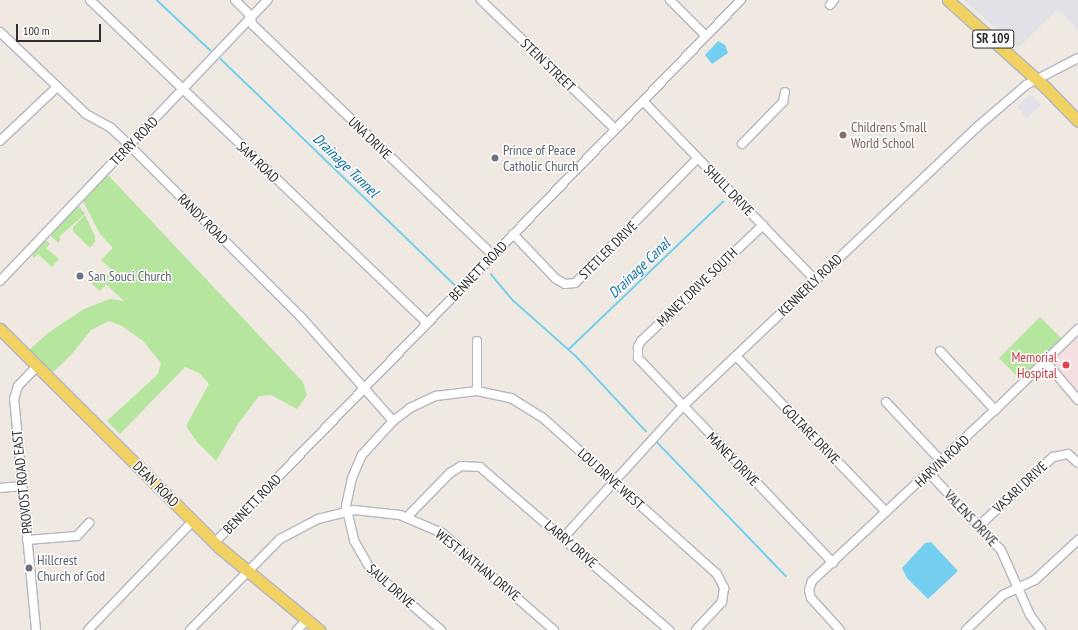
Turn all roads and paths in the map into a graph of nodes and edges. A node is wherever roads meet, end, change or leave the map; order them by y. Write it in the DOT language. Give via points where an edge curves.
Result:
graph roads {
  1 [pos="90,0"];
  2 [pos="235,0"];
  3 [pos="268,0"];
  4 [pos="481,0"];
  5 [pos="670,0"];
  6 [pos="741,0"];
  7 [pos="948,0"];
  8 [pos="251,18"];
  9 [pos="0,32"];
  10 [pos="706,36"];
  11 [pos="1078,58"];
  12 [pos="1037,80"];
  13 [pos="56,87"];
  14 [pos="183,90"];
  15 [pos="785,92"];
  16 [pos="643,101"];
  17 [pos="1078,121"];
  18 [pos="615,129"];
  19 [pos="0,141"];
  20 [pos="742,144"];
  21 [pos="130,146"];
  22 [pos="698,158"];
  23 [pos="763,225"];
  24 [pos="513,234"];
  25 [pos="493,255"];
  26 [pos="816,280"];
  27 [pos="0,281"];
  28 [pos="427,323"];
  29 [pos="0,329"];
  30 [pos="1078,329"];
  31 [pos="477,341"];
  32 [pos="940,350"];
  33 [pos="637,353"];
  34 [pos="736,356"];
  35 [pos="1045,361"];
  36 [pos="37,366"];
  37 [pos="364,388"];
  38 [pos="477,391"];
  39 [pos="1078,400"];
  40 [pos="886,402"];
  41 [pos="682,407"];
  42 [pos="995,410"];
  43 [pos="393,421"];
  44 [pos="941,461"];
  45 [pos="1078,463"];
  46 [pos="929,473"];
  47 [pos="615,482"];
  48 [pos="22,486"];
  49 [pos="0,488"];
  50 [pos="346,510"];
  51 [pos="886,512"];
  52 [pos="407,518"];
  53 [pos="193,521"];
  54 [pos="89,523"];
  55 [pos="980,525"];
  56 [pos="564,537"];
  57 [pos="28,540"];
  58 [pos="1078,540"];
  59 [pos="215,542"];
  60 [pos="832,563"];
  61 [pos="247,571"];
  62 [pos="1018,587"];
  63 [pos="307,620"];
  64 [pos="36,630"];
  65 [pos="88,630"];
  66 [pos="190,630"];
  67 [pos="297,630"];
  68 [pos="319,630"];
  69 [pos="441,630"];
  70 [pos="554,630"];
  71 [pos="669,630"];
  72 [pos="696,630"];
  73 [pos="840,630"];
  74 [pos="966,630"];
  75 [pos="1041,630"];
  1 -- 14 [label="street, SAM ROAD"];
  2 -- 8 [label="street, UNA DRIVE"];
  3 -- 8 [label="street, TERRY ROAD"];
  4 -- 18 [label="street, STEIN STREET"];
  5 -- 10 [label="street"];
  6 -- 10 [label="street, BENNETT ROAD"];
  7 -- 12 [label="main road, SR 109"];
  8 -- 14 [label="street, TERRY ROAD"];
  8 -- 25 [label="street, UNA DRIVE" via="253,25"];
  9 -- 13 [label="street, RANDY ROAD"];
  10 -- 16 [label="street, BENNETT ROAD"];
  11 -- 12 [label="street, KENNERLY ROAD"];
  12 -- 17 [label="main road, SR 109"];
  12 -- 26 [label="street, KENNERLY ROAD" via="1010,96"];
  13 -- 19 [label="street"];
  13 -- 21 [label="street, RANDY ROAD" via="86,114 111,128"];
  14 -- 21 [label="street, TERRY ROAD"];
  14 -- 28 [label="street, SAM ROAD"];
  15 -- 20 [label="street" via="783,102"];
  16 -- 18 [label="street, BENNETT ROAD"];
  16 -- 22 [label="street, SHULL DRIVE"];
  18 -- 24 [label="street, BENNETT ROAD"];
  21 -- 27 [label="street, TERRY ROAD"];
  21 -- 37 [label="street, RANDY ROAD" via="302,318"];
  22 -- 23 [label="street, SHULL DRIVE"];
  22 -- 24 [label="street, STETLER DRIVE" via="576,283 565,284 556,279"];
  23 -- 26 [label="street, SHULL DRIVE"];
  23 -- 33 [label="street, MANEY DRIVE SOUTH" via="641,341"];
  24 -- 25 [label="street, BENNETT ROAD"];
  25 -- 28 [label="street, BENNETT ROAD"];
  26 -- 34 [label="street, KENNERLY ROAD"];
  28 -- 37 [label="street, BENNETT ROAD"];
  29 -- 36 [label="main road, DEAN ROAD"];
  30 -- 35 [label="street, HARVIN ROAD"];
  31 -- 38 [label="street"];
  32 -- 42 [label="street"];
  33 -- 41 [label="street, MANEY DRIVE" via="641,364"];
  34 -- 41 [label="street, KENNERLY ROAD"];
  34 -- 51 [label="street, GOLTARE DRIVE"];
  35 -- 39 [label="street"];
  35 -- 42 [label="street, HARVIN ROAD"];
  36 -- 48 [label="street, PROVOST ROAD EAST" via="18,386 14,395"];
  36 -- 53 [label="main road, DEAN ROAD"];
  37 -- 43 [label="street, RANDY ROAD"];
  37 -- 59 [label="street, BENNETT ROAD"];
  38 -- 43 [label="street, LOU DRIVE WEST" via="436,396 410,408"];
  38 -- 47 [label="street, LOU DRIVE WEST" via="505,397 530,408"];
  40 -- 44 [label="street"];
  41 -- 47 [label="street, KENNERLY ROAD"];
  41 -- 60 [label="street, MANEY DRIVE"];
  42 -- 44 [label="street, HARVIN ROAD"];
  43 -- 50 [label="street, LOU DRIVE WEST" via="360,460 351,484"];
  44 -- 46 [label="street, HARVIN ROAD"];
  45 -- 55 [label="street, VASARI DRIVE" via="1068,454 1053,457"];
  46 -- 51 [label="street, HARVIN ROAD"];
  46 -- 55 [label="street, VALENS DRIVE"];
  47 -- 56 [label="street, KENNERLY ROAD"];
  47 -- 72 [label="street, LOU DRIVE WEST" via="722,580 724,594 718,609"];
  48 -- 49 [label="street"];
  48 -- 57 [label="street, PROVOST ROAD EAST"];
  50 -- 52 [label="street, WEST NATHAN DRIVE" via="366,510"];
  50 -- 61 [label="street, WEST NATHAN DRIVE" via="318,519 291,532"];
  50 -- 69 [label="street, SAUL DRIVE" via="358,551 371,570"];
  51 -- 60 [label="street, HARVIN ROAD"];
  52 -- 56 [label="street, LARRY DRIVE" via="450,473 469,465 487,471"];
  52 -- 70 [label="street, WEST NATHAN DRIVE" via="423,523 451,540"];
  53 -- 59 [label="main road, DEAN ROAD"];
  53 -- 65 [label="street"];
  54 -- 57 [label="street" via="76,536"];
  55 -- 62 [label="street, VALENS DRIVE" via="1001,550"];
  56 -- 71 [label="street, LARRY DRIVE"];
  57 -- 64 [label="street, PROVOST ROAD EAST"];
  58 -- 62 [label="street" via="1035,580"];
  59 -- 61 [label="main road, DEAN ROAD"];
  60 -- 73 [label="street, HARVIN ROAD" via="812,581 809,593"];
  61 -- 63 [label="main road, DEAN ROAD"];
  61 -- 66 [label="street, WEST NATHAN DRIVE"];
  62 -- 74 [label="street" via="998,600"];
  62 -- 75 [label="street, VALENS DRIVE" via="1030,615"];
  63 -- 67 [label="street"];
  63 -- 68 [label="main road, DEAN ROAD"];
}
